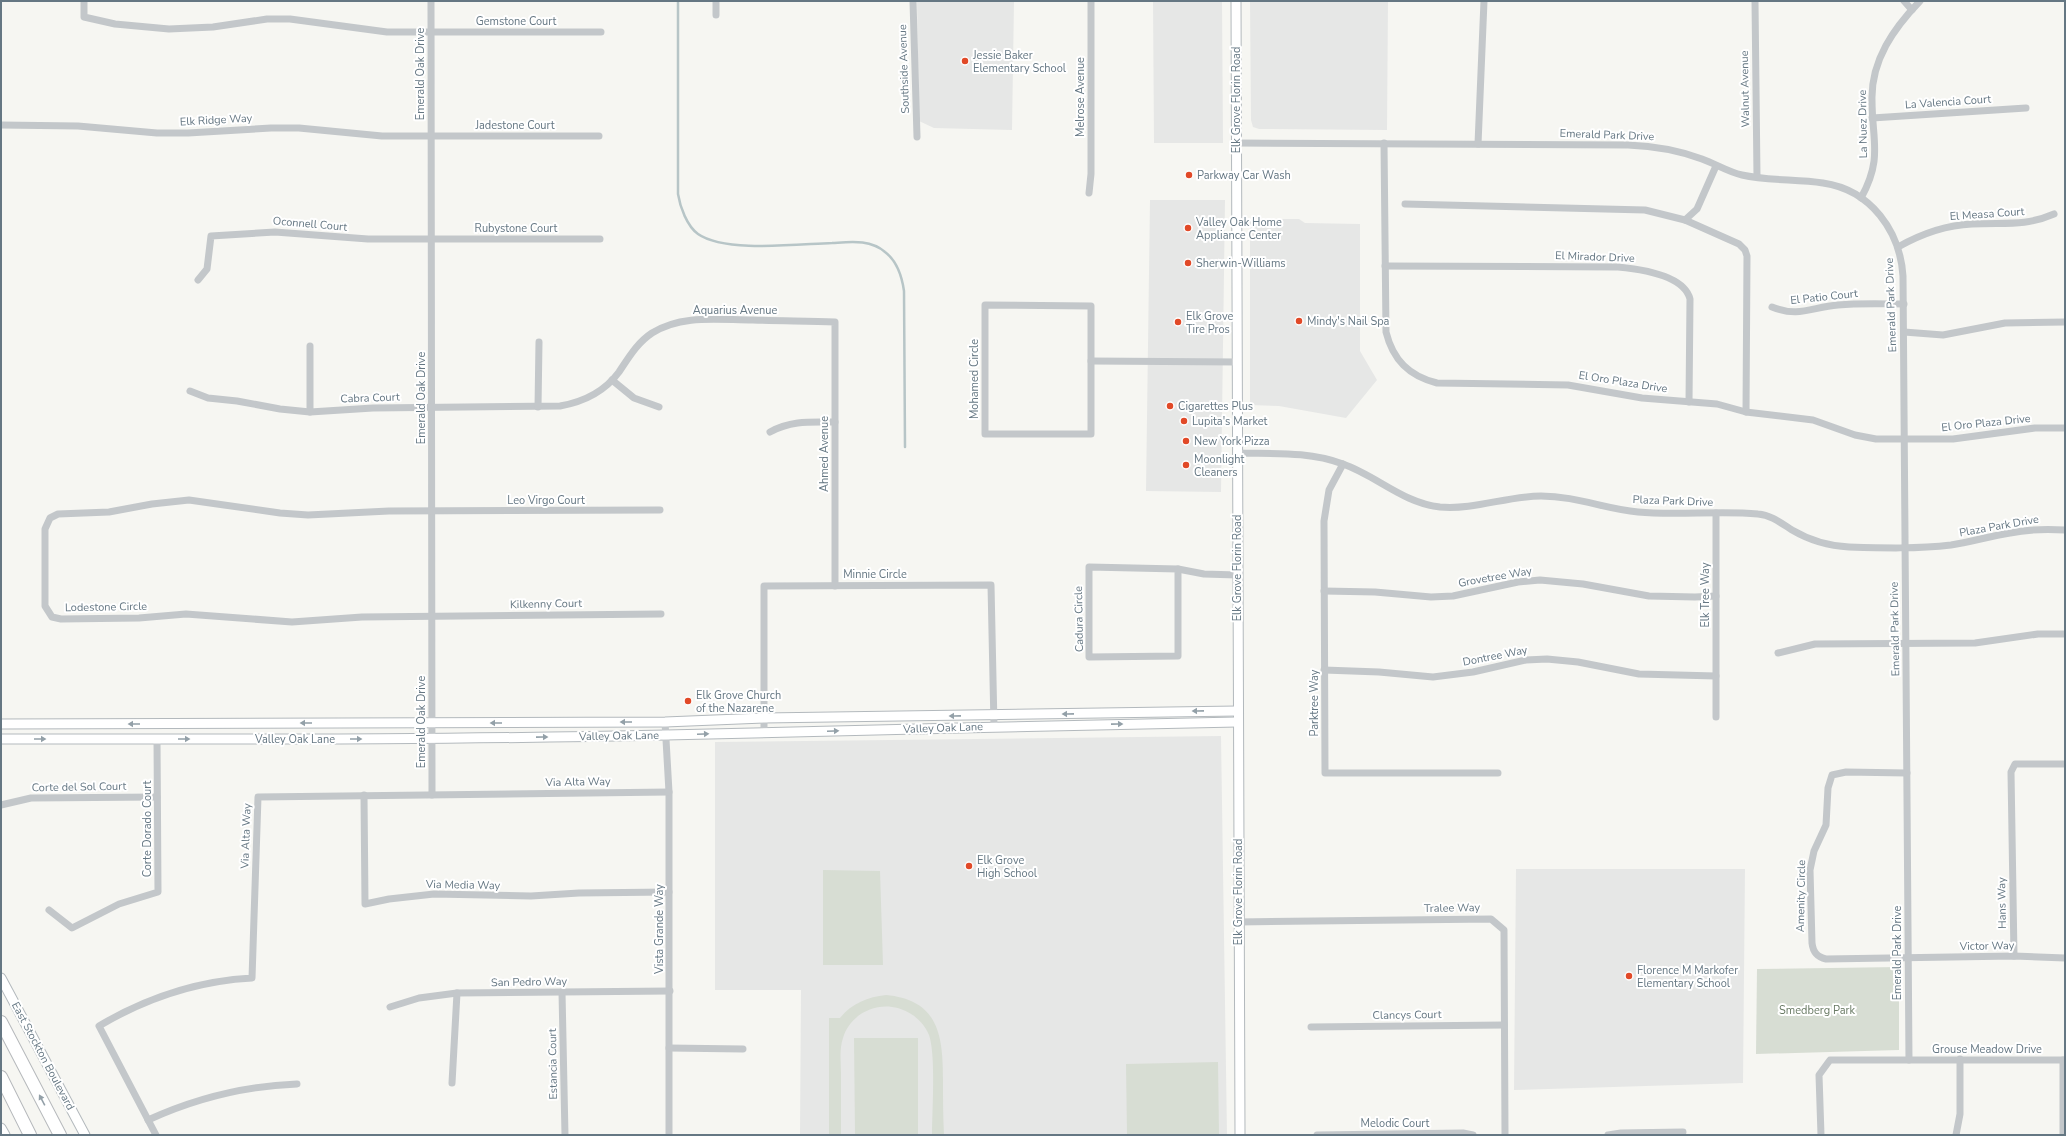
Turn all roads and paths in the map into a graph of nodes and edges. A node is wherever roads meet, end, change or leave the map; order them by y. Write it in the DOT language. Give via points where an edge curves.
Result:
graph roads {
  1 [pos="84,1"];
  2 [pos="431,1"];
  3 [pos="716,1"];
  4 [pos="913,1"];
  5 [pos="1091,1"];
  6 [pos="1236,1"];
  7 [pos="1484,1"];
  8 [pos="1755,1"];
  9 [pos="1904,1"];
  10 [pos="1920,1"];
  11 [pos="1912,10"];
  12 [pos="716,15"];
  13 [pos="431,32"];
  14 [pos="601,32"];
  15 [pos="2026,108"];
  16 [pos="1872,118"];
  17 [pos="1,125"];
  18 [pos="431,136"];
  19 [pos="599,136"];
  20 [pos="917,137"];
  21 [pos="1236,143"];
  22 [pos="1384,143"];
  23 [pos="1478,144"];
  24 [pos="1716,166"];
  25 [pos="1757,177"];
  26 [pos="1089,193"];
  27 [pos="1861,198"];
  28 [pos="1405,204"];
  29 [pos="2054,214"];
  30 [pos="1685,220"];
  31 [pos="600,239"];
  32 [pos="432,240"];
  33 [pos="1898,247"];
  34 [pos="1385,266"];
  35 [pos="198,280"];
  36 [pos="1904,304"];
  37 [pos="1772,306"];
  38 [pos="835,322"];
  39 [pos="2065,322"];
  40 [pos="1904,332"];
  41 [pos="539,342"];
  42 [pos="310,346"];
  43 [pos="1091,361"];
  44 [pos="1237,362"];
  45 [pos="612,380"];
  46 [pos="190,391"];
  47 [pos="1689,402"];
  48 [pos="538,407"];
  49 [pos="659,407"];
  50 [pos="432,408"];
  51 [pos="310,412"];
  52 [pos="1746,412"];
  53 [pos="835,422"];
  54 [pos="2065,428"];
  55 [pos="770,432"];
  56 [pos="1905,439"];
  57 [pos="1237,453"];
  58 [pos="1343,464"];
  59 [pos="660,510"];
  60 [pos="432,511"];
  61 [pos="1716,514"];
  62 [pos="2065,530"];
  63 [pos="1906,548"];
  64 [pos="1178,569"];
  65 [pos="1237,575"];
  66 [pos="835,586"];
  67 [pos="1324,591"];
  68 [pos="1716,596"];
  69 [pos="661,614"];
  70 [pos="432,616"];
  71 [pos="2065,634"];
  72 [pos="1906,643"];
  73 [pos="1778,653"];
  74 [pos="1324,670"];
  75 [pos="1716,676"];
  76 [pos="1237,711"];
  77 [pos="994,715"];
  78 [pos="1716,717"];
  79 [pos="764,718"];
  80 [pos="665,722"];
  81 [pos="1237,722"];
  82 [pos="433,723"];
  83 [pos="1,724"];
  84 [pos="156,724"];
  85 [pos="994,726"];
  86 [pos="764,732"];
  87 [pos="664,735"];
  88 [pos="433,738"];
  89 [pos="1,739"];
  90 [pos="157,739"];
  91 [pos="2065,764"];
  92 [pos="1498,773"];
  93 [pos="1907,773"];
  94 [pos="669,792"];
  95 [pos="364,795"];
  96 [pos="432,795"];
  97 [pos="158,797"];
  98 [pos="1,806"];
  99 [pos="669,892"];
  100 [pos="49,910"];
  101 [pos="1238,922"];
  102 [pos="2014,956"];
  103 [pos="1908,958"];
  104 [pos="2065,958"];
  105 [pos="1,978"];
  106 [pos="670,991"];
  107 [pos="562,992"];
  108 [pos="457,993"];
  109 [pos="390,1007"];
  110 [pos="1,1022"];
  111 [pos="1504,1025"];
  112 [pos="1311,1027"];
  113 [pos="669,1048"];
  114 [pos="743,1049"];
  115 [pos="1960,1059"];
  116 [pos="1909,1060"];
  117 [pos="2064,1060"];
  118 [pos="1,1077"];
  119 [pos="452,1083"];
  120 [pos="297,1084"];
  121 [pos="148,1120"];
  122 [pos="1,1128"];
  123 [pos="1683,1132"];
  124 [pos="5,1135"];
  125 [pos="30,1135"];
  126 [pos="60,1135"];
  127 [pos="85,1135"];
  128 [pos="156,1135"];
  129 [pos="565,1135"];
  130 [pos="669,1135"];
  131 [pos="1240,1135"];
  132 [pos="1317,1135"];
  133 [pos="1473,1135"];
  134 [pos="1505,1135"];
  135 [pos="1608,1135"];
  136 [pos="1821,1135"];
  137 [pos="1956,1135"];
  138 [pos="2063,1135"];
  1 -- 13 [label="street, Gemstone Court" via="84,16 115,24 148,28 191,29 267,19 290,19 366,30"];
  2 -- 13 [label="street, Emerald Oak Drive"];
  3 -- 12 [label="street"];
  4 -- 20 [label="street, Southside Avenue"];
  5 -- 26 [label="street, Melrose Avenue" via="1092,174"];
  6 -- 21 [label="street, Elk Grove Florin Road"];
  7 -- 23 [label="street"];
  8 -- 25 [label="street, Walnut Avenue"];
  9 -- 11 [label="street"];
  10 -- 11 [label="street, La Nuez Drive"];
  11 -- 16 [label="street, La Nuez Drive" via="1892,34 1877,65 1872,87"];
  13 -- 14 [label="street, Gemstone Court"];
  13 -- 18 [label="street, Emerald Oak Drive"];
  15 -- 16 [label="street, La Valencia Court"];
  16 -- 27 [label="street, La Nuez Drive" via="1876,157 1872,176"];
  17 -- 18 [label="street, Elk Ridge Way" via="78,126 165,133 299,128 367,136"];
  18 -- 19 [label="street, Jadestone Court"];
  18 -- 32 [label="street, Emerald Oak Drive"];
  21 -- 22 [label="street, Emerald Park Drive"];
  21 -- 44 [label="street, Elk Grove Florin Road"];
  22 -- 23 [label="street, Emerald Park Drive"];
  22 -- 34 [label="street, El Oro Plaza Drive"];
  23 -- 24 [label="street, Emerald Park Drive" via="1640,146 1684,153"];
  24 -- 25 [label="street, Emerald Park Drive" via="1733,173"];
  24 -- 30 [label="street" via="1697,209"];
  25 -- 27 [label="street, Emerald Park Drive" via="1825,183"];
  27 -- 33 [label="street, Emerald Park Drive" via="1882,218"];
  28 -- 30 [label="street" via="1645,210"];
  29 -- 33 [label="street, El Measa Court" via="2030,223 1950,227 1928,233"];
  30 -- 52 [label="street" via="1739,244 1746,253"];
  31 -- 32 [label="street, Rubystone Court"];
  32 -- 35 [label="street, Oconnell Court" via="368,240 275,232 211,236 207,269"];
  32 -- 50 [label="street, Emerald Oak Drive"];
  33 -- 36 [label="street, Emerald Park Drive" via="1903,266"];
  34 -- 47 [label="street, El Oro Plaza Drive" via="1385,322 1388,341 1404,367 1418,377 1437,383 1568,385 1642,398"];
  34 -- 47 [label="street, El Mirador Drive" via="1618,267 1641,270 1674,281 1685,288 1690,299"];
  36 -- 37 [label="street, El Patio Court" via="1838,304 1800,312 1790,312"];
  36 -- 40 [label="street, Emerald Park Drive"];
  38 -- 45 [label="street, Aquarius Avenue" via="679,322 660,328 643,340"];
  38 -- 53 [label="street, Ahmed Avenue"];
  39 -- 40 [label="street" via="2005,322 1943,335"];
  40 -- 56 [label="street, Emerald Park Drive"];
  41 -- 48 [label="street"];
  42 -- 51 [label="street"];
  43 -- 43 [label="street, Mohamed Circle" via="1091,434 985,434 985,305 1091,306"];
  43 -- 44 [label="street"];
  44 -- 57 [label="street, Elk Grove Florin Road"];
  45 -- 48 [label="street, Aquarius Avenue" via="581,401 560,406"];
  45 -- 49 [label="street" via="634,398"];
  46 -- 51 [label="street, Cabra Court" via="208,398"];
  47 -- 52 [label="street, El Oro Plaza Drive" via="1717,404"];
  48 -- 50 [label="street, Aquarius Avenue"];
  50 -- 51 [label="street, Cabra Court"];
  50 -- 60 [label="street, Emerald Oak Drive"];
  52 -- 56 [label="street, El Oro Plaza Drive" via="1813,420 1866,437"];
  53 -- 55 [label="street" via="798,422"];
  53 -- 66 [label="street, Ahmed Avenue"];
  54 -- 56 [label="street, El Oro Plaza Drive" via="2035,428 1953,440"];
  56 -- 63 [label="street, Emerald Park Drive"];
  57 -- 58 [label="street, Plaza Park Drive" via="1295,453"];
  57 -- 65 [label="street, Elk Grove Florin Road"];
  58 -- 61 [label="street, Plaza Park Drive" via="1370,476 1402,496 1437,506 1464,508 1540,496 1582,500 1635,512"];
  58 -- 67 [label="street, Parktree Way" via="1332,481 1325,509"];
  59 -- 60 [label="street, Leo Virgo Court"];
  60 -- 70 [label="street, Emerald Oak Drive"];
  60 -- 70 [label="street, Lodestone Circle" via="301,514 189,500 110,512 58,514 50,518 45,529 45,606 49,614 61,619 139,618 186,614 292,622"];
  61 -- 63 [label="street, Plaza Park Drive" via="1766,515 1803,536 1835,546"];
  61 -- 68 [label="street, Elk Tree Way"];
  62 -- 63 [label="street, Plaza Park Drive" via="2027,530 1953,545"];
  63 -- 72 [label="street, Emerald Park Drive"];
  64 -- 64 [label="street, Cadura Circle" via="1089,567 1089,657 1178,656"];
  64 -- 65 [label="street, Cadura Circle" via="1204,574"];
  65 -- 76 [label="street, Elk Grove Florin Road"];
  66 -- 77 [label="street, Minnie Circle" via="991,585"];
  66 -- 79 [label="street, Minnie Circle" via="764,586"];
  67 -- 68 [label="street, Grovetree Way" via="1453,596 1518,582 1540,580 1583,584 1649,596"];
  67 -- 74 [label="street, Parktree Way"];
  68 -- 75 [label="street, Elk Tree Way"];
  69 -- 70 [label="street, Kilkenny Court"];
  70 -- 82 [label="street, Emerald Oak Drive"];
  71 -- 72 [label="street" via="2038,634 1976,643"];
  72 -- 73 [label="street" via="1815,644"];
  72 -- 93 [label="street, Emerald Park Drive"];
  74 -- 75 [label="street, Dontree Way" via="1433,677 1473,672 1526,660 1547,659 1578,662 1639,674"];
  74 -- 92 [label="street, Parktree Way" via="1325,773"];
  75 -- 78 [label="street, Elk Tree Way"];
  76 -- 77 [label="street, Valley Oak Lane, one-way"];
  76 -- 81 [label="street, Elk Grove Florin Road"];
  77 -- 79 [label="street, Valley Oak Lane, one-way"];
  77 -- 85 [label="street, Minnie Circle"];
  79 -- 80 [label="street, Valley Oak Lane"];
  79 -- 86 [label="street, Minnie Circle"];
  80 -- 82 [label="street, Valley Oak Lane, one-way"];
  80 -- 87 [label="street, Vista Grande Way"];
  85 -- 81 [label="street, Valley Oak Lane, one-way"];
  81 -- 101 [label="street, Elk Grove Florin Road"];
  82 -- 84 [label="street, Valley Oak Lane, one-way"];
  82 -- 88 [label="street, Emerald Oak Drive"];
  84 -- 83 [label="street, Valley Oak Lane, one-way"];
  84 -- 90 [label="street"];
  86 -- 85 [label="street, Valley Oak Lane, one-way"];
  87 -- 86 [label="street, Valley Oak Lane, one-way"];
  88 -- 87 [label="street, Valley Oak Lane, one-way"];
  87 -- 94 [label="street, Vista Grande Way"];
  90 -- 88 [label="street, Valley Oak Lane, one-way"];
  88 -- 96 [label="street, Emerald Oak Drive"];
  89 -- 90 [label="street, Valley Oak Lane, one-way"];
  90 -- 97 [label="street, Corte Dorado Court"];
  91 -- 102 [label="street, Hans Way" via="2015,764 2011,772"];
  93 -- 103 [label="street, Emerald Park Drive"];
  93 -- 103 [label="street, Amenity Circle" via="1846,772 1832,775 1828,788 1826,824 1814,851 1810,870 1812,943 1818,956 1826,959"];
  94 -- 96 [label="street, Via Alta Way"];
  94 -- 99 [label="street, Vista Grande Way"];
  95 -- 96 [label="street, Via Alta Way"];
  95 -- 99 [label="street, Via Media Way" via="365,904 434,894 531,896"];
  95 -- 121 [label="street, Via Alta Way" via="258,797 252,978 216,982 175,991 136,1006 99,1026"];
  97 -- 98 [label="street, Corte del Sol Court" via="31,798"];
  97 -- 100 [label="street, Corte Dorado Court" via="158,892 119,904 72,928"];
  99 -- 106 [label="street, Vista Grande Way"];
  101 -- 111 [label="street, Tralee Way" via="1491,919 1504,930"];
  101 -- 131 [label="street, Elk Grove Florin Road"];
  102 -- 103 [label="street, Victor Way"];
  102 -- 104 [label="street, Victor Way"];
  103 -- 116 [label="street, Emerald Park Drive"];
  105 -- 127 [label="street, East Stockton Boulevard"];
  106 -- 107 [label="street, San Pedro Way"];
  106 -- 113 [label="street, Vista Grande Way"];
  107 -- 108 [label="street, San Pedro Way"];
  107 -- 129 [label="street, Estancia Court"];
  108 -- 109 [label="street, San Pedro Way" via="419,998"];
  108 -- 119 [label="street"];
  126 -- 110 [label="highway, one-way"];
  111 -- 112 [label="street, Clancys Court"];
  111 -- 134 [label="street, Tralee Way"];
  113 -- 114 [label="street"];
  113 -- 130 [label="street, Vista Grande Way"];
  115 -- 116 [label="street, Grouse Meadow Drive"];
  115 -- 117 [label="street, Grouse Meadow Drive"];
  115 -- 137 [label="street" via="1960,1114"];
  116 -- 136 [label="street, Grouse Meadow Drive" via="1830,1060 1819,1075"];
  117 -- 138 [label="street"];
  118 -- 125 [label="highway"];
  120 -- 121 [label="street" via="254,1087 219,1094"];
  121 -- 128 [label="street, Via Alta Way"];
  122 -- 124 [label="street"];
  123 -- 135 [label="street"];
  132 -- 133 [label="street, Melodic Court"];
}
